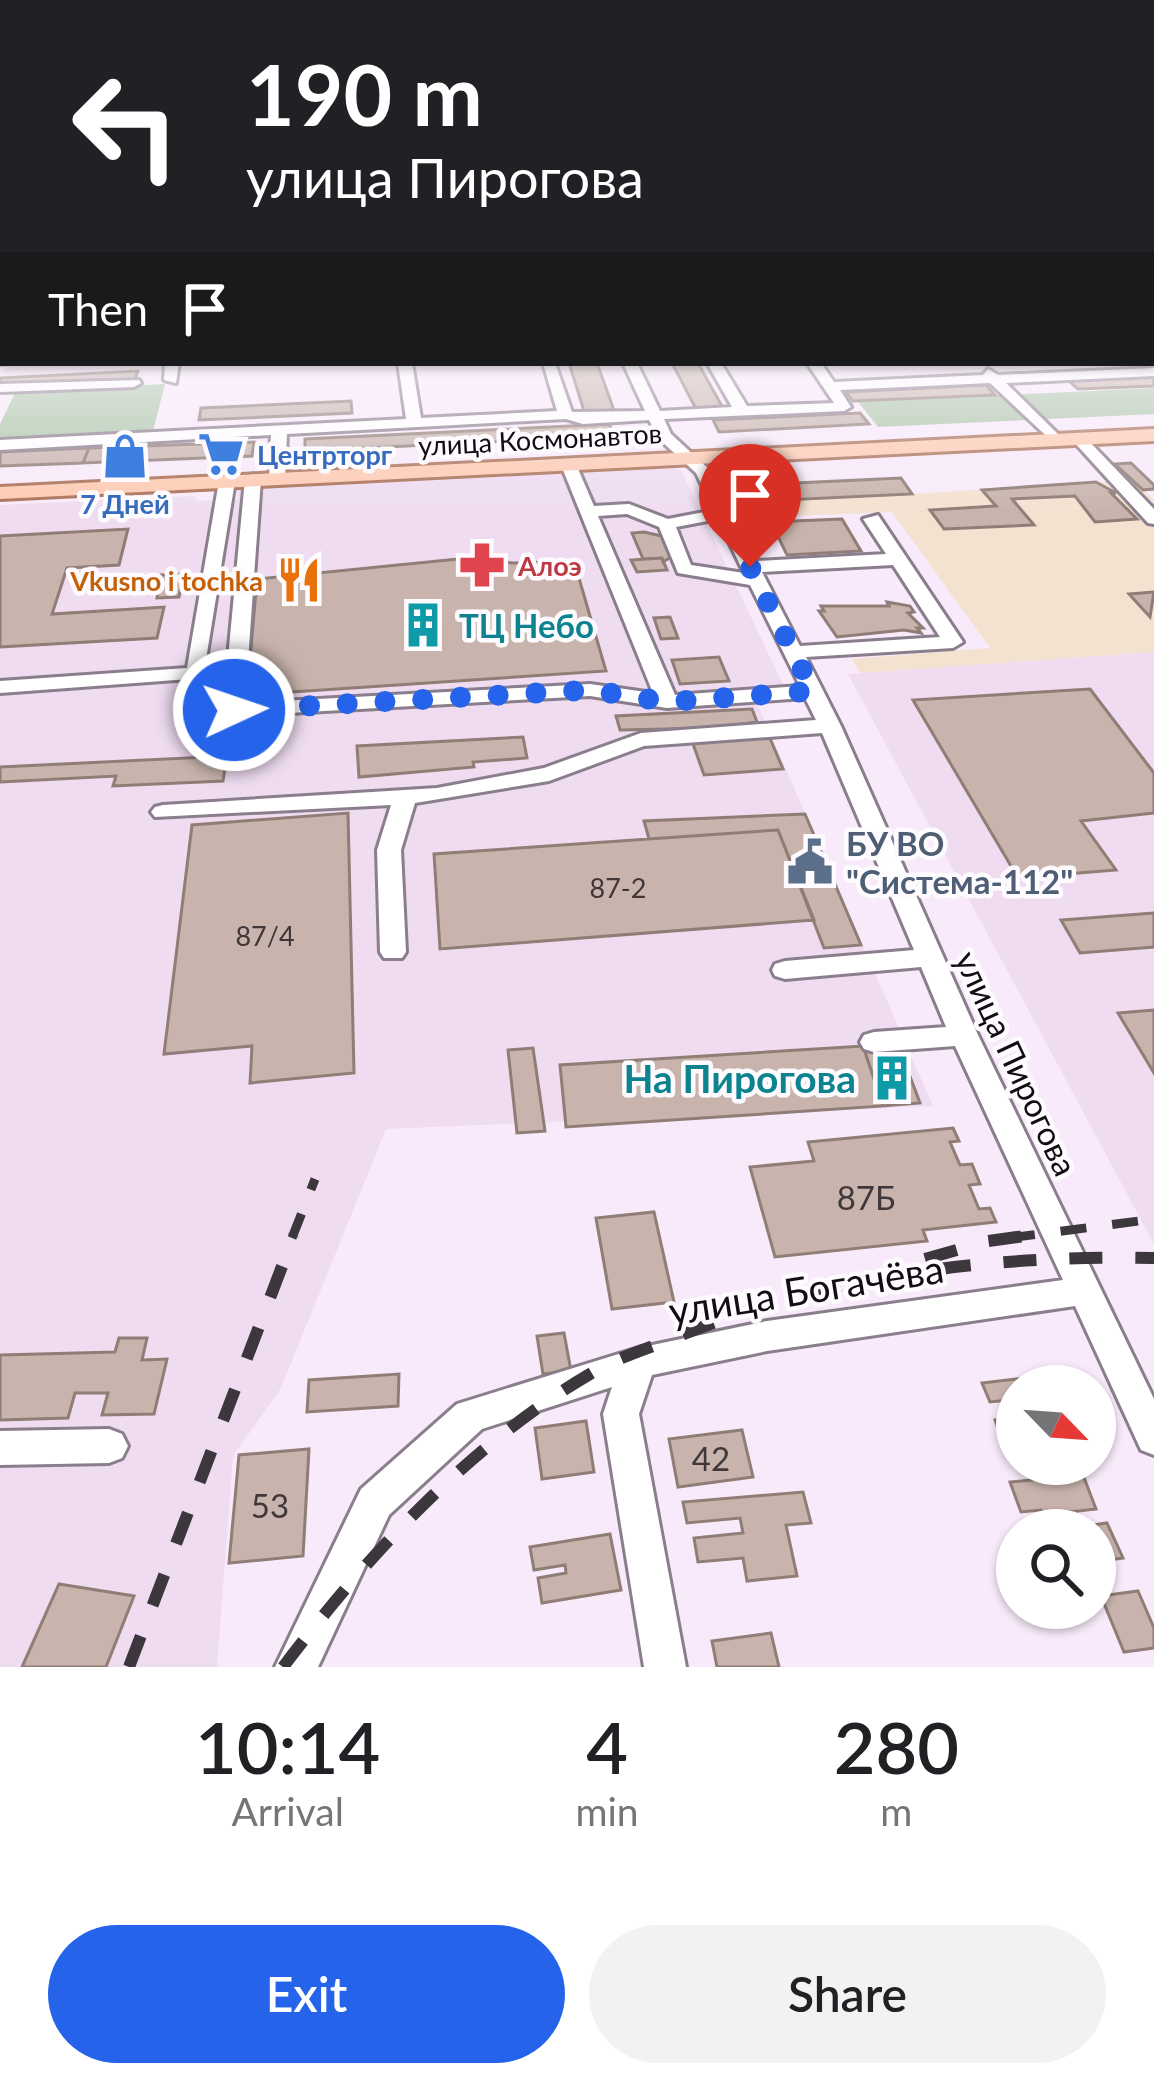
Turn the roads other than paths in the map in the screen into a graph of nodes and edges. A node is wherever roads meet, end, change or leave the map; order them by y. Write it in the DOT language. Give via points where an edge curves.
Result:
graph roads {
  1 [pos="172,366"];
  2 [pos="405,366"];
  3 [pos="551,366"];
  4 [pos="631,366"];
  5 [pos="716,366"];
  6 [pos="816,366"];
  7 [pos="981,366"];
  8 [pos="1086,366"];
  9 [pos="1154,372"];
  10 [pos="1096,375"];
  11 [pos="994,379"];
  12 [pos="171,380"];
  13 [pos="134,383"];
  14 [pos="830,386"];
  15 [pos="2,392"];
  16 [pos="742,411"];
  17 [pos="566,415"];
  18 [pos="655,415"];
  19 [pos="414,423"];
  20 [pos="279,431"];
  21 [pos="1154,435"];
  22 [pos="1078,439"];
  23 [pos="1056,440"];
  24 [pos="0,445"];
  25 [pos="689,460"];
  26 [pos="569,465"];
  27 [pos="277,478"];
  28 [pos="253,479"];
  29 [pos="227,481"];
  30 [pos="0,493"];
  31 [pos="588,511"];
  32 [pos="724,513"];
  33 [pos="872,519"];
  34 [pos="1154,519"];
  35 [pos="666,524"];
  36 [pos="898,559"];
  37 [pos="753,573"];
  38 [pos="793,652"];
  39 [pos="0,686"];
  40 [pos="813,691"];
  41 [pos="667,702"];
  42 [pos="830,726"];
  43 [pos="405,797"];
  44 [pos="163,812"];
  45 [pos="393,952"];
  46 [pos="929,958"];
  47 [pos="784,970"];
  48 [pos="964,1035"];
  49 [pos="874,1042"];
  50 [pos="1083,1291"];
  51 [pos="638,1363"];
  52 [pos="1154,1438"];
  53 [pos="109,1446"];
  54 [pos="0,1448"];
  55 [pos="296,1667"];
  56 [pos="665,1667"];
  1 -- 12 [label="street"];
  2 -- 19 [label="street"];
  3 -- 17 [label="street"];
  4 -- 18 [label="street, улица Пирогова"];
  5 -- 16 [label="street"];
  6 -- 14 [label="street"];
  7 -- 11 [label="street"];
  8 -- 10 [label="street"];
  9 -- 10 [label="street"];
  10 -- 11 [label="street"];
  11 -- 14 [label="street"];
  11 -- 23 [label="street"];
  13 -- 15 [label="street"];
  14 -- 16 [label="street" via="844,407"];
  16 -- 18 [label="street"];
  17 -- 18 [label="street"];
  17 -- 19 [label="street"];
  18 -- 25 [label="street, улица Пирогова"];
  19 -- 20 [label="street"];
  20 -- 24 [label="street"];
  20 -- 27 [label="street"];
  21 -- 22 [label="main road, улица Космонавтов"];
  22 -- 23 [label="main road, улица Космонавтов"];
  22 -- 34 [label="street"];
  23 -- 25 [label="main road, улица Космонавтов"];
  25 -- 26 [label="main road, улица Космонавтов"];
  25 -- 32 [label="street, улица Пирогова"];
  26 -- 27 [label="main road, улица Космонавтов"];
  26 -- 31 [label="street"];
  27 -- 28 [label="main road, улица Космонавтов"];
  28 -- 29 [label="main road, улица Космонавтов"];
  28 -- 41 [label="street" via="234,710 590,690"];
  29 -- 30 [label="main road, улица Космонавтов"];
  29 -- 39 [label="street" via="196,674"];
  31 -- 35 [label="street" via="629,509"];
  31 -- 41 [label="street"];
  32 -- 35 [label="street"];
  32 -- 37 [label="street, улица Пирогова"];
  33 -- 36 [label="street"];
  35 -- 37 [label="street" via="684,569"];
  36 -- 37 [label="street"];
  36 -- 38 [label="street" via="952,642"];
  37 -- 38 [label="street, улица Пирогова"];
  38 -- 40 [label="street, улица Пирогова"];
  40 -- 41 [label="street"];
  40 -- 42 [label="street, улица Пирогова"];
  42 -- 43 [label="street" via="641,740 549,774"];
  42 -- 46 [label="street, улица Пирогова"];
  43 -- 44 [label="street"];
  43 -- 45 [label="street" via="388,850"];
  46 -- 47 [label="street"];
  46 -- 48 [label="street, улица Пирогова"];
  48 -- 49 [label="street"];
  48 -- 50 [label="street, улица Пирогова"];
  50 -- 51 [label="street, улица Богачёва" via="766,1336"];
  50 -- 52 [label="street, улица Пирогова"];
  51 -- 55 [label="street" via="470,1416 375,1502"];
  51 -- 56 [label="street, улица Богачёва" via="621,1414"];
  53 -- 54 [label="street"];
}
